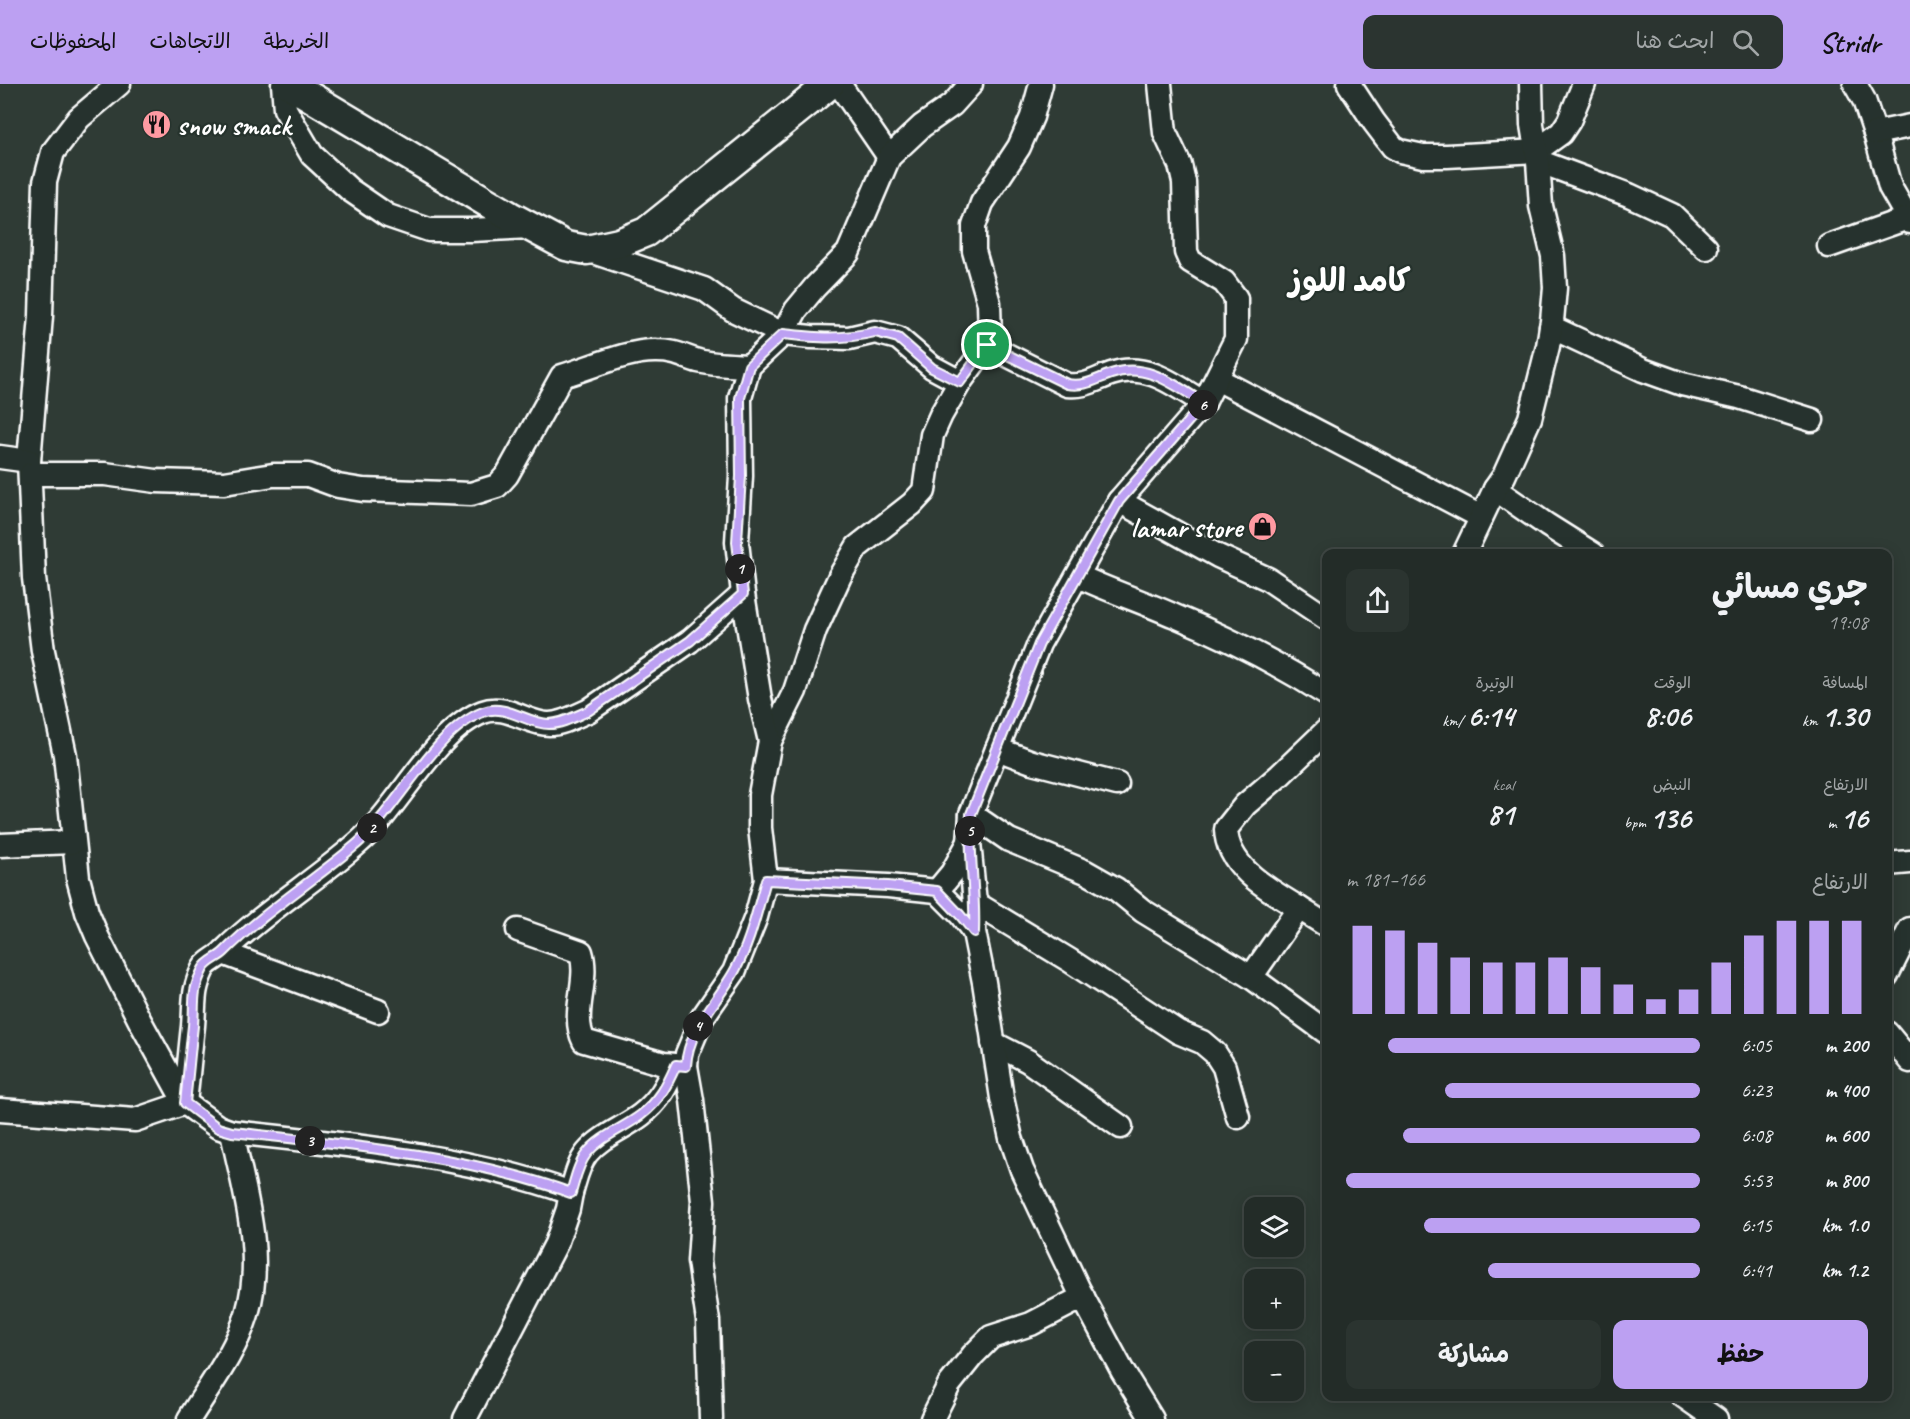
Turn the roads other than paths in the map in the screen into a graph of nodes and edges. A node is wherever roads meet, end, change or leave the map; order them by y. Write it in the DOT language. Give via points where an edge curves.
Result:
graph roads {
  1 [pos="119,84"];
  2 [pos="283,84"];
  3 [pos="290,84"];
  4 [pos="830,84"];
  5 [pos="839,84"];
  6 [pos="971,84"];
  7 [pos="1041,84"];
  8 [pos="1160,84"];
  9 [pos="1350,84"];
  10 [pos="1531,84"];
  11 [pos="1584,84"];
  12 [pos="1855,84"];
  13 [pos="1910,126"];
  14 [pos="1875,133"];
  15 [pos="1537,156"];
  16 [pos="889,157"];
  17 [pos="1909,220"];
  18 [pos="530,227"];
  19 [pos="1829,246"];
  20 [pos="1706,248"];
  21 [pos="587,250"];
  22 [pos="1551,327"];
  23 [pos="783,334"];
  24 [pos="987,345"];
  25 [pos="749,366"];
  26 [pos="1217,380"];
  27 [pos="960,382"];
  28 [pos="1204,403"];
  29 [pos="1812,420"];
  30 [pos="0,456"];
  31 [pos="30,467"];
  32 [pos="1495,489"];
  33 [pos="1119,501"];
  34 [pos="1481,517"];
  35 [pos="1466,549"];
  36 [pos="1585,549"];
  37 [pos="1078,576"];
  38 [pos="743,594"];
  39 [pos="1322,615"];
  40 [pos="1322,692"];
  41 [pos="1322,735"];
  42 [pos="770,741"];
  43 [pos="997,748"];
  44 [pos="1117,784"];
  45 [pos="971,814"];
  46 [pos="73,842"];
  47 [pos="969,842"];
  48 [pos="0,845"];
  49 [pos="1910,862"];
  50 [pos="1892,864"];
  51 [pos="766,880"];
  52 [pos="937,891"];
  53 [pos="975,903"];
  54 [pos="1299,908"];
  55 [pos="1322,922"];
  56 [pos="1910,929"];
  57 [pos="518,930"];
  58 [pos="974,932"];
  59 [pos="223,953"];
  60 [pos="1892,965"];
  61 [pos="1251,977"];
  62 [pos="378,1011"];
  63 [pos="1322,1029"];
  64 [pos="1892,1039"];
  65 [pos="993,1043"];
  66 [pos="1910,1061"];
  67 [pos="681,1066"];
  68 [pos="185,1103"];
  69 [pos="0,1110"];
  70 [pos="1238,1117"];
  71 [pos="1121,1127"];
  72 [pos="232,1132"];
  73 [pos="571,1193"];
  74 [pos="1083,1297"];
  75 [pos="1690,1401"];
  76 [pos="189,1419"];
  77 [pos="465,1419"];
  78 [pos="711,1419"];
  79 [pos="932,1419"];
  80 [pos="1152,1419"];
  81 [pos="1716,1419"];
  1 -- 31 [label="street" via="79,118 54,152 45,182"];
  2 -- 18 [label="street" via="285,109 312,155 350,190 388,216 429,230"];
  3 -- 18 [label="main road"];
  4 -- 21 [label="main road" via="646,232"];
  5 -- 16 [label="street"];
  6 -- 16 [label="street" via="952,105"];
  7 -- 24 [label="street" via="1019,147 982,203 974,226 974,251 989,303"];
  8 -- 26 [label="street" via="1165,133 1184,182 1186,252 1190,261 1224,282 1236,298 1236,339"];
  9 -- 15 [label="street" via="1386,140 1400,151 1423,156"];
  10 -- 15 [label="street"];
  11 -- 15 [label="street" via="1569,121"];
  12 -- 14 [label="street"];
  13 -- 14 [label="street"];
  14 -- 17 [label="street" via="1890,187"];
  15 -- 20 [label="street" via="1672,215"];
  15 -- 22 [label="street" via="1541,206 1554,267"];
  16 -- 23 [label="street" via="848,253 796,310"];
  17 -- 19 [label="street"];
  18 -- 21 [label="main road" via="566,246"];
  21 -- 23 [label="street" via="704,289 733,310"];
  22 -- 29 [label="street" via="1682,384"];
  22 -- 32 [label="street" via="1530,418"];
  23 -- 25 [label="street"];
  23 -- 27 [label="street" via="849,338 875,332 898,338 932,368"];
  24 -- 27 [label="street"];
  24 -- 28 [label="street" via="1067,384 1079,386 1112,373 1138,370 1165,379"];
  25 -- 31 [label="street" via="722,365 676,352 654,351 562,376 507,475 497,486 471,494 363,490 308,475 273,475 224,483 156,481"];
  25 -- 38 [label="street" via="740,398 737,542"];
  26 -- 28 [label="street"];
  26 -- 34 [label="street"];
  27 -- 42 [label="street" via="932,435 924,491 857,547 814,630 795,692"];
  28 -- 33 [label="street"];
  30 -- 31 [label="street"];
  31 -- 46 [label="street" via="34,578 43,651 65,755"];
  32 -- 34 [label="street"];
  32 -- 36 [label="street"];
  33 -- 37 [label="street"];
  33 -- 39 [label="street" via="1268,579"];
  34 -- 35 [label="street"];
  37 -- 40 [label="street" via="1239,644"];
  37 -- 43 [label="street" via="1039,644"];
  38 -- 42 [label="street"];
  38 -- 59 [label="street" via="690,641 588,711 553,724 493,710 467,721 437,748 360,842 251,926"];
  41 -- 54 [label="street" via="1245,806 1226,829 1228,843 1240,863 1259,882"];
  42 -- 51 [label="street" via="760,795"];
  43 -- 44 [label="street" via="1032,762"];
  43 -- 45 [label="street"];
  45 -- 47 [label="street"];
  45 -- 61 [label="street" via="1010,840 1116,889"];
  46 -- 48 [label="street"];
  46 -- 68 [label="street" via="78,878 97,936"];
  47 -- 52 [label="street"];
  47 -- 53 [label="street"];
  49 -- 50 [label="street"];
  51 -- 52 [label="street"];
  51 -- 67 [label="street" via="734,972 702,1018"];
  52 -- 58 [label="street"];
  53 -- 58 [label="street"];
  53 -- 70 [label="street" via="1178,1032 1202,1042 1224,1067"];
  54 -- 55 [label="street"];
  54 -- 61 [label="street"];
  56 -- 60 [label="street"];
  57 -- 67 [label="street" via="581,952 585,973 578,1023 584,1041"];
  58 -- 65 [label="street"];
  59 -- 62 [label="street"];
  59 -- 68 [label="street" via="205,966 194,991"];
  61 -- 63 [label="street"];
  64 -- 66 [label="street"];
  65 -- 71 [label="street" via="1028,1061"];
  65 -- 74 [label="street" via="1011,1138 1022,1170"];
  67 -- 73 [label="street" via="649,1107 587,1153"];
  67 -- 78 [label="street" via="692,1100 703,1201 699,1261 708,1321"];
  68 -- 69 [label="street" via="135,1120"];
  68 -- 72 [label="street" via="218,1128"];
  72 -- 73 [label="street" via="416,1156 491,1170"];
  72 -- 76 [label="street" via="253,1238 252,1293 229,1356"];
  73 -- 77 [label="street" via="556,1244"];
  74 -- 79 [label="street" via="1031,1324 991,1337 949,1385"];
  74 -- 80 [label="street"];
  75 -- 81 [label="street"];
}
